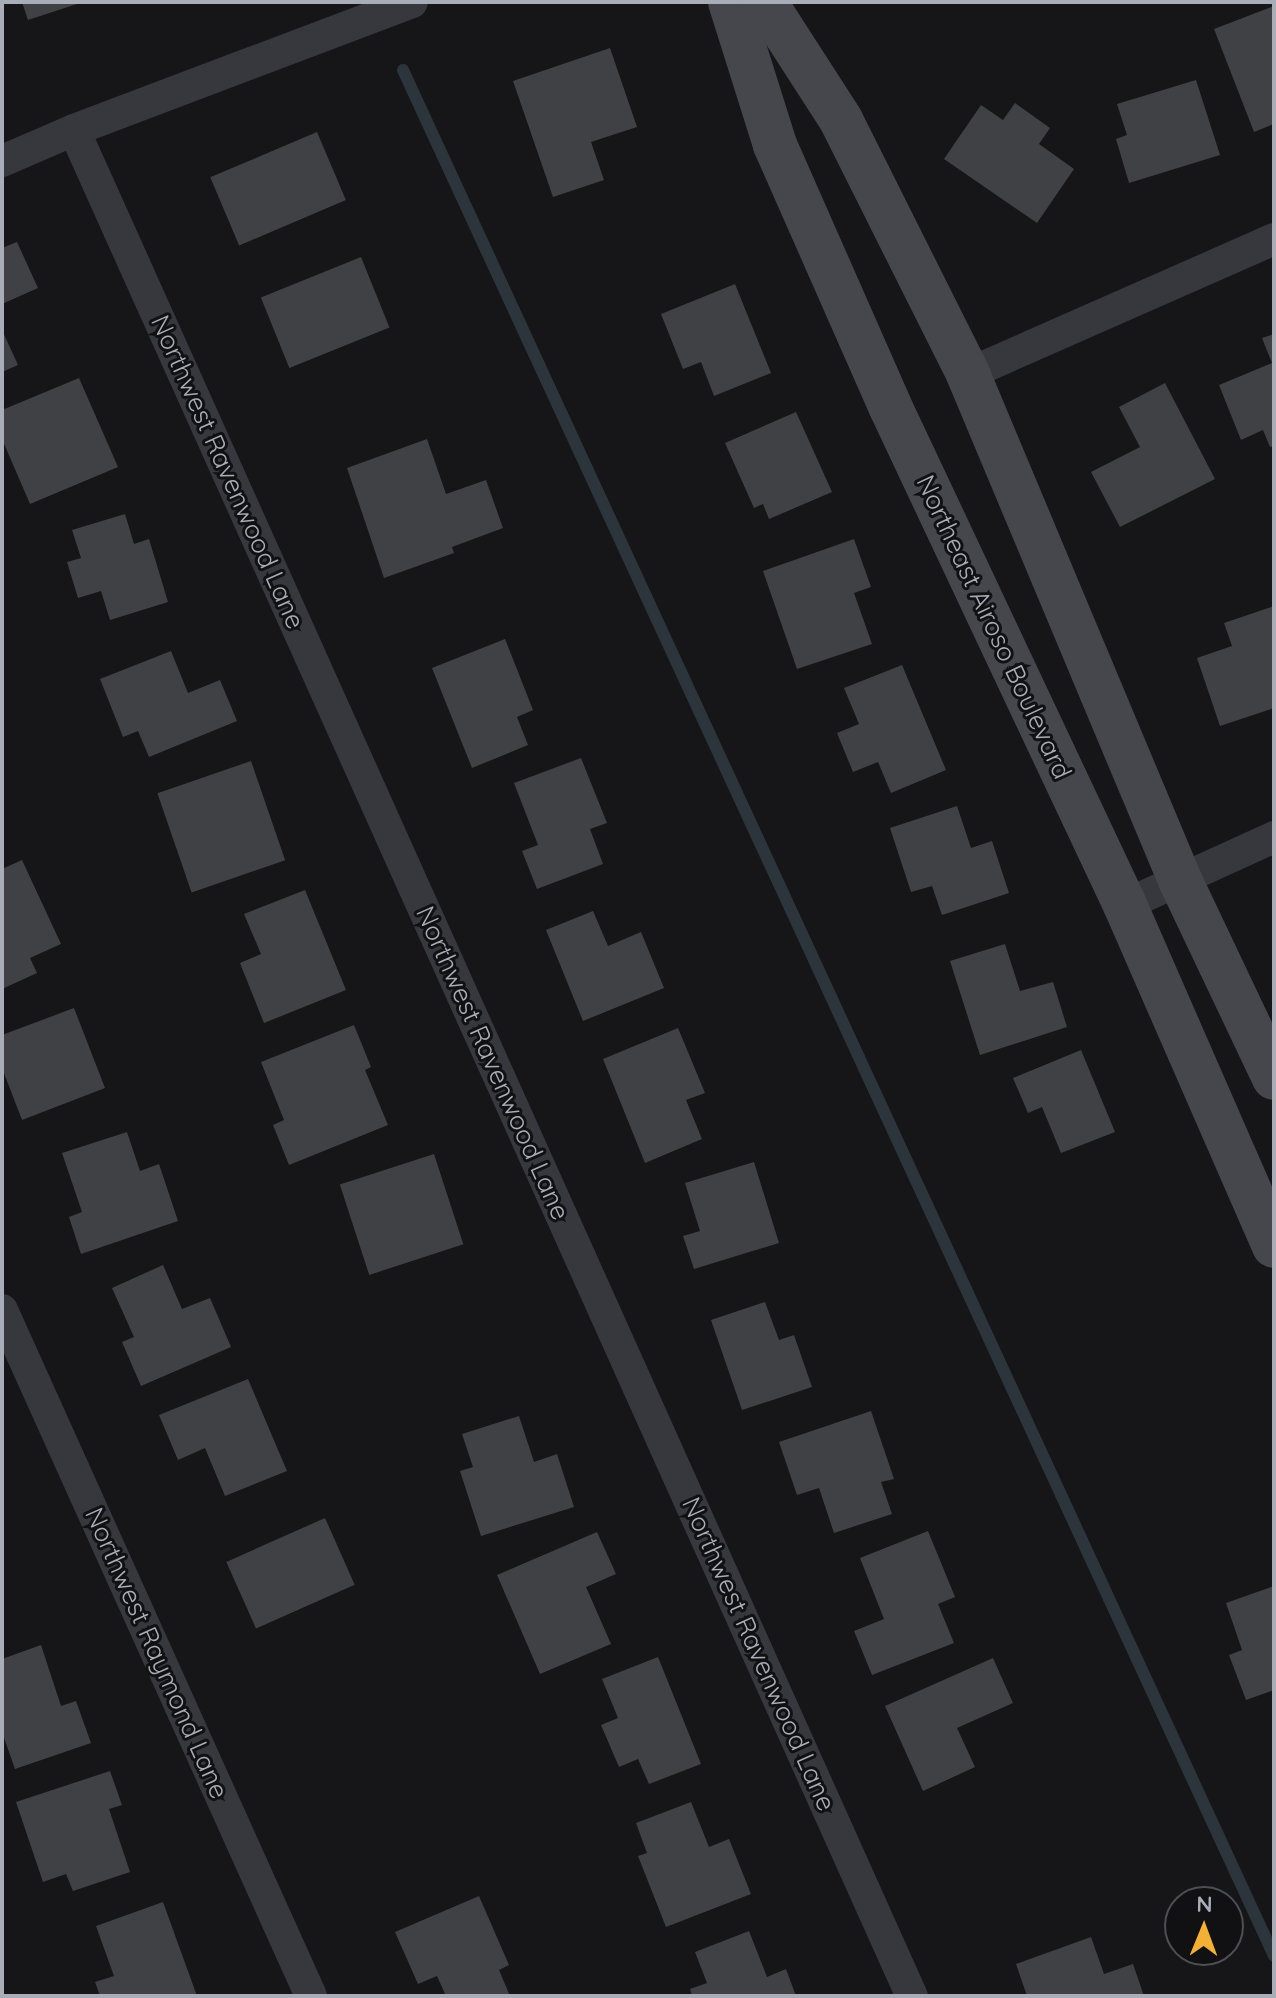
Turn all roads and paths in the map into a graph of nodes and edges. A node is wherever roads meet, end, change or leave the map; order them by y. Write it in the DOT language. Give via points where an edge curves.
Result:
graph roads {
  1 [pos="412,2"];
  2 [pos="730,2"];
  3 [pos="765,2"];
  4 [pos="74,130"];
  5 [pos="2,161"];
  6 [pos="1274,239"];
  7 [pos="968,374"];
  8 [pos="1274,837"];
  9 [pos="1180,880"];
  10 [pos="1125,905"];
  11 [pos="1274,1078"];
  12 [pos="1274,1246"];
  13 [pos="2,1310"];
  14 [pos="311,1996"];
  15 [pos="912,1996"];
  1 -- 4 [label="street"];
  2 -- 10 [label="main road, Northeast Airoso Boulevard" via="775,145 890,406"];
  3 -- 7 [label="main road" via="841,120"];
  4 -- 5 [label="street"];
  4 -- 15 [label="street, Northwest Ravenwood Lane"];
  6 -- 7 [label="street"];
  7 -- 9 [label="main road"];
  8 -- 9 [label="street"];
  9 -- 10 [label="street"];
  9 -- 11 [label="main road"];
  10 -- 12 [label="main road, Northeast Airoso Boulevard"];
  13 -- 14 [label="street, Northwest Raymond Lane"];
}
